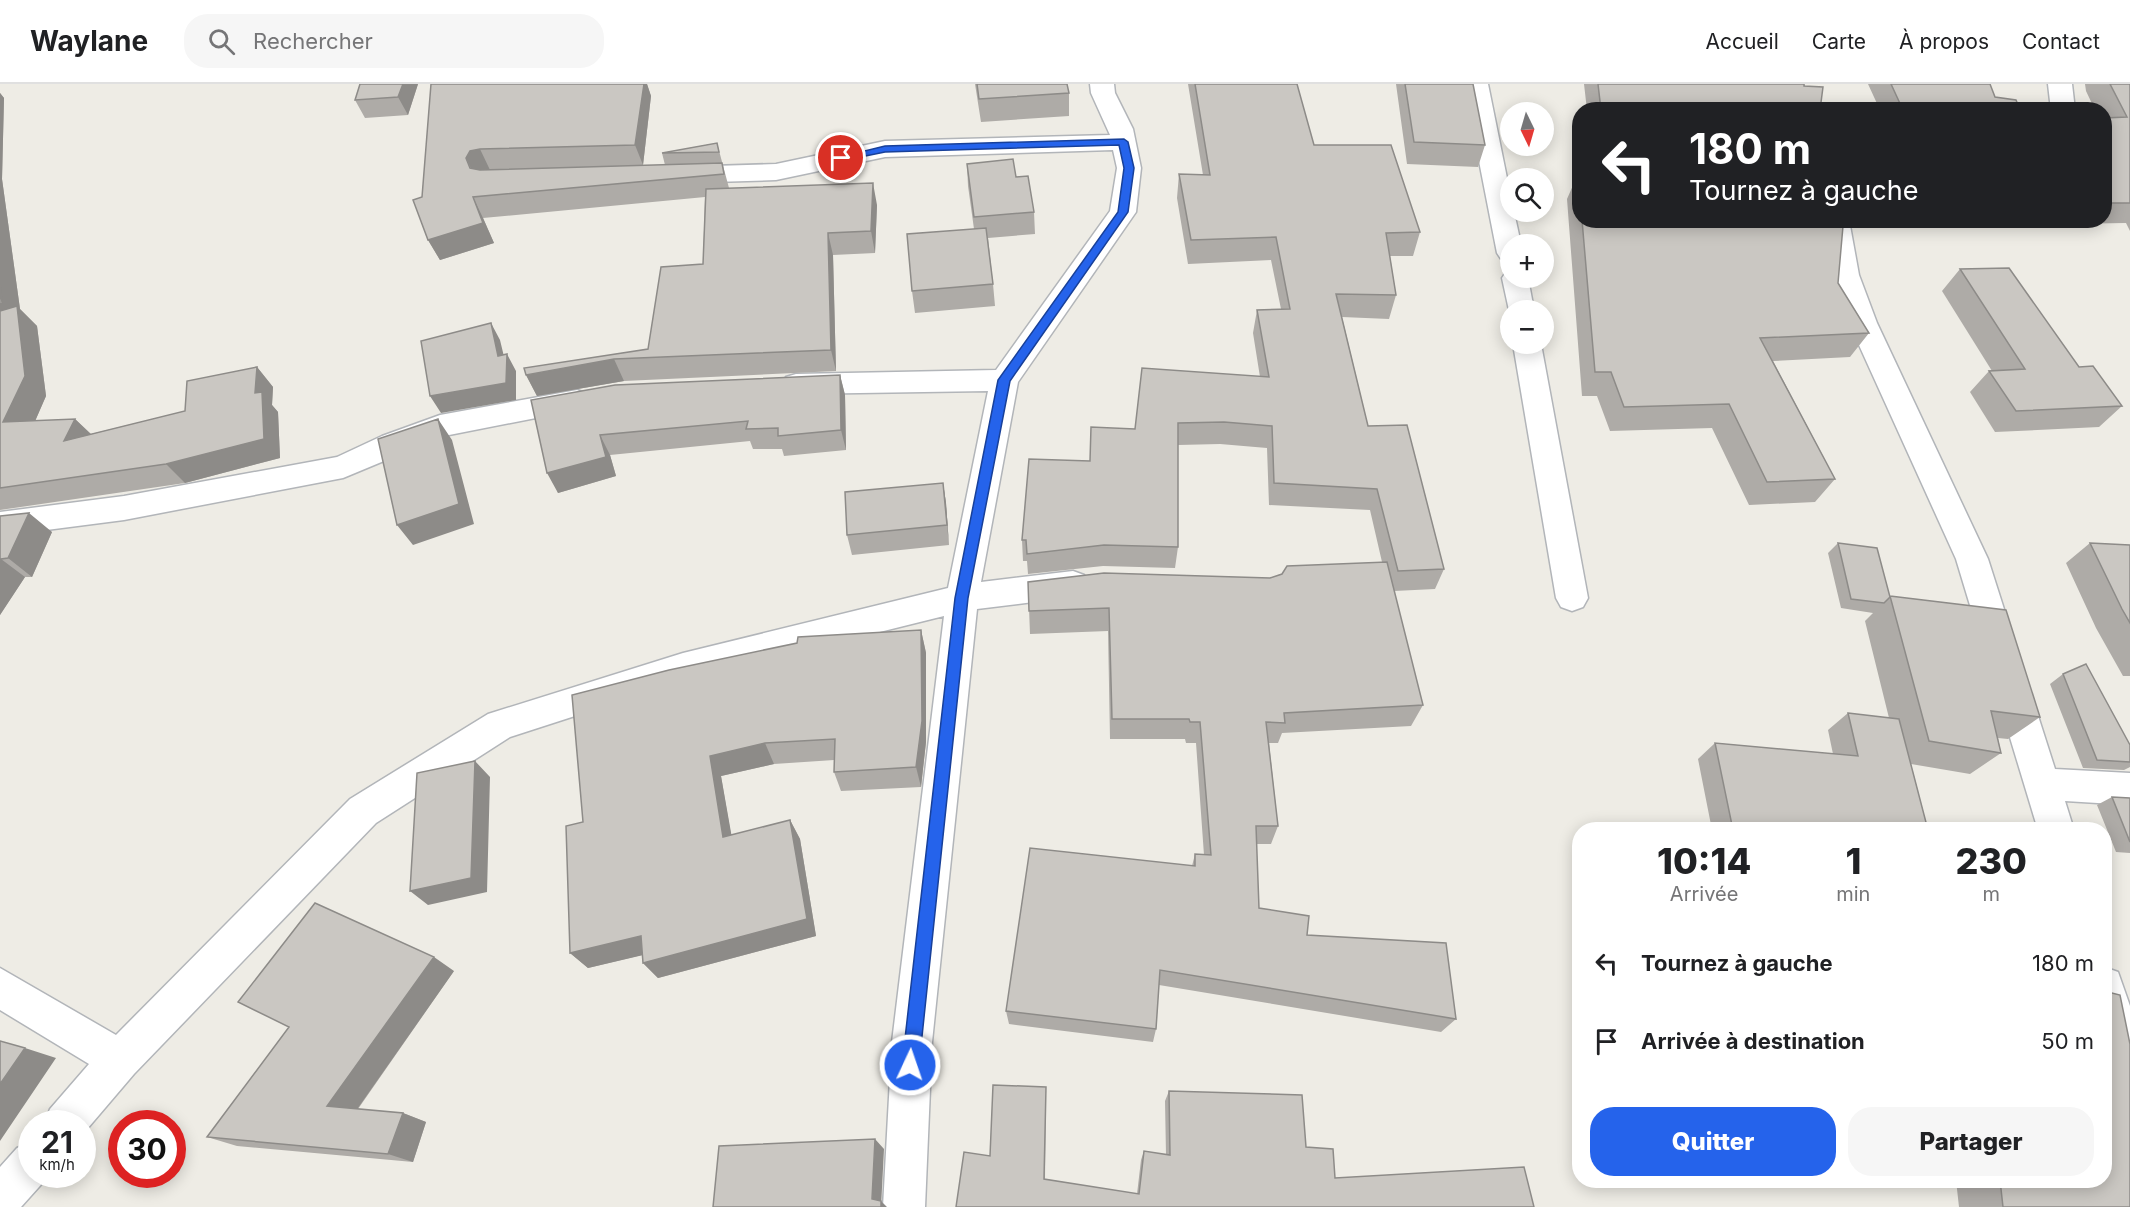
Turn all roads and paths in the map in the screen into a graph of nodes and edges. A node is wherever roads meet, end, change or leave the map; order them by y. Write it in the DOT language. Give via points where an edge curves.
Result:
graph roads {
  1 [pos="1102,84"];
  2 [pos="1476,84"];
  3 [pos="2060,84"];
  4 [pos="2062,102"];
  5 [pos="1124,142"];
  6 [pos="657,175"];
  7 [pos="1837,228"];
  8 [pos="1506,234"];
  9 [pos="1529,354"];
  10 [pos="1004,380"];
  11 [pos="773,385"];
  12 [pos="601,397"];
  13 [pos="0,524"];
  14 [pos="1102,581"];
  15 [pos="962,598"];
  16 [pos="1572,598"];
  17 [pos="2042,784"];
  18 [pos="2130,789"];
  19 [pos="2054,822"];
  20 [pos="0,988"];
  21 [pos="2112,1011"];
  22 [pos="120,1060"];
  23 [pos="2130,1068"];
  24 [pos="77,1110"];
  25 [pos="18,1178"];
  26 [pos="0,1199"];
  27 [pos="904,1207"];
  1 -- 5 [label="street"];
  2 -- 8 [label="street"];
  3 -- 4 [label="street"];
  5 -- 6 [label="street" via="885,149 776,172"];
  5 -- 10 [label="street" via="1129,168 1123,212"];
  7 -- 17 [label="street" via="1846,275 1863,322 1972,559"];
  9 -- 16 [label="street"];
  10 -- 11 [label="street"];
  10 -- 15 [label="street"];
  12 -- 13 [label="street" via="440,426 343,467 259,485"];
  14 -- 15 [label="street"];
  15 -- 22 [label="street" via="683,667 500,725 363,812"];
  15 -- 27 [label="street" via="912,1042"];
  17 -- 18 [label="street"];
  17 -- 19 [label="street"];
  20 -- 22 [label="street"];
  21 -- 23 [label="street"];
  22 -- 24 [label="street"];
  25 -- 26 [label="street"];
}
